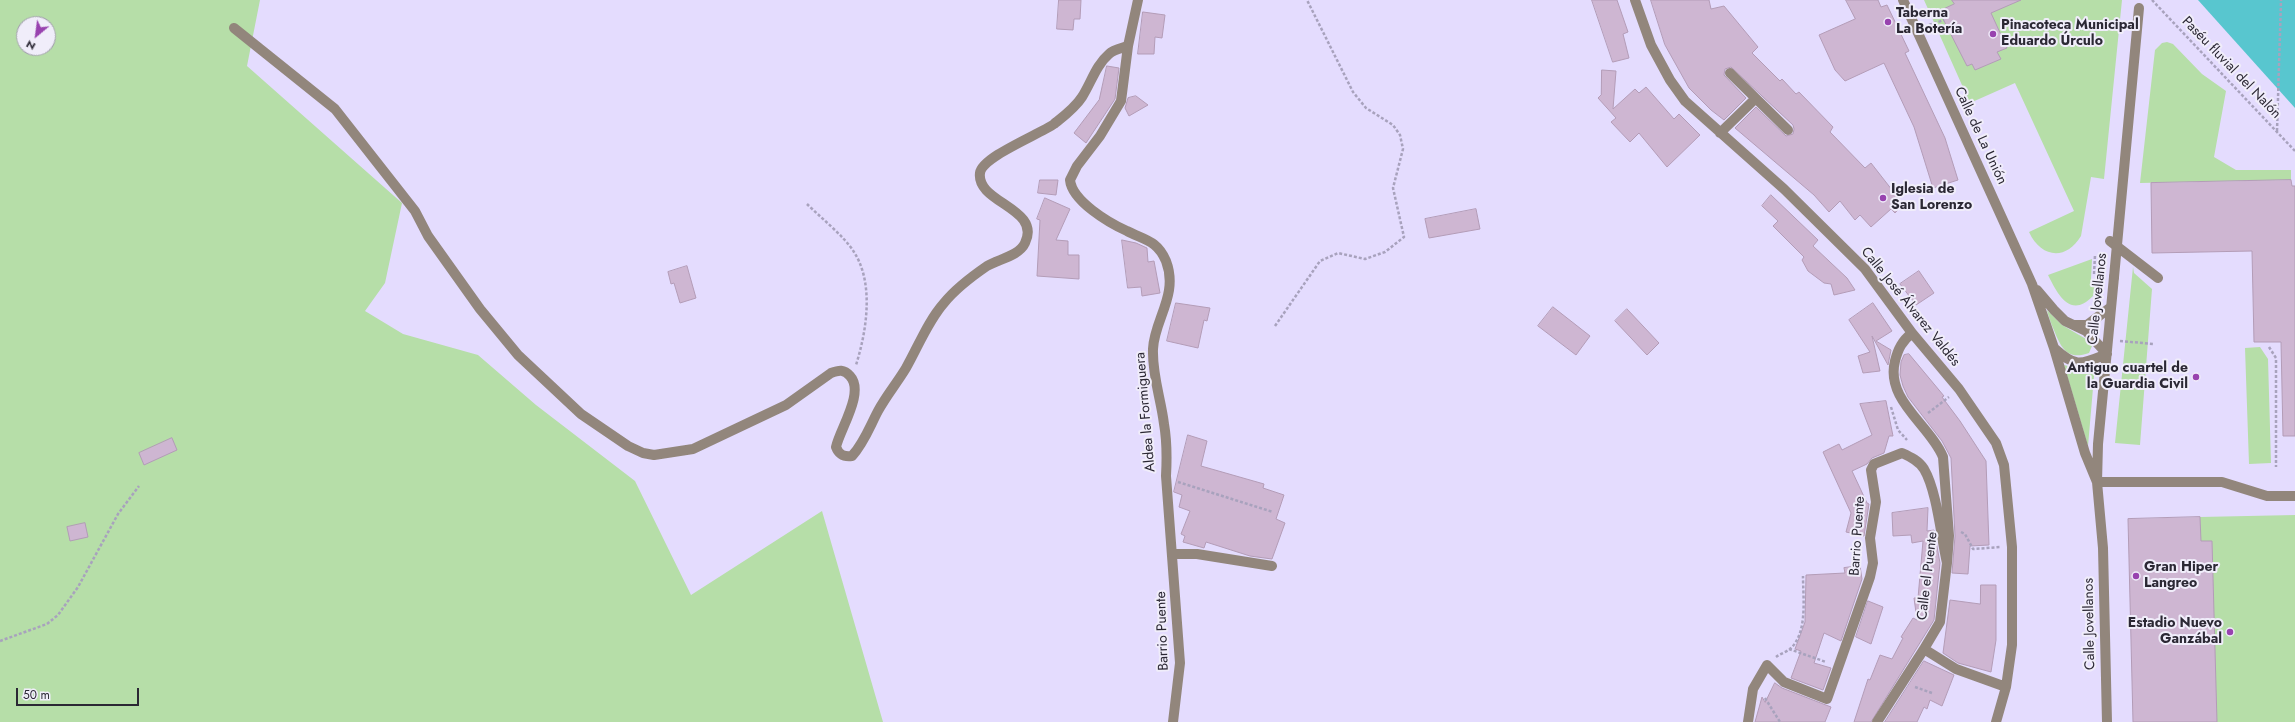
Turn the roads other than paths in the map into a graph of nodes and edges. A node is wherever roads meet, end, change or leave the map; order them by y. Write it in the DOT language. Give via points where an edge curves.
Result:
graph roads {
  1 [pos="1138,0"];
  2 [pos="1635,0"];
  3 [pos="1903,0"];
  4 [pos="2140,0"];
  5 [pos="234,28"];
  6 [pos="1128,46"];
  7 [pos="1730,73"];
  8 [pos="1755,98"];
  9 [pos="1788,130"];
  10 [pos="1720,133"];
  11 [pos="2110,241"];
  12 [pos="2158,278"];
  13 [pos="2032,284"];
  14 [pos="2111,307"];
  15 [pos="2073,326"];
  16 [pos="1912,333"];
  17 [pos="2054,348"];
  18 [pos="2106,354"];
  19 [pos="2097,482"];
  20 [pos="2295,496"];
  21 [pos="1174,559"];
  22 [pos="1947,563"];
  23 [pos="1272,566"];
  24 [pos="1924,648"];
  25 [pos="2006,687"];
  26 [pos="1173,722"];
  27 [pos="1748,722"];
  28 [pos="1877,722"];
  29 [pos="1996,722"];
  30 [pos="2107,722"];
  1 -- 6 [label="street, Aldea la Formiguera"];
  2 -- 10 [label="street, Calle José Álvarez Valdés" via="1645,33 1670,80 1685,101"];
  3 -- 13 [label="street, Calle de La Unión"];
  4 -- 14 [label="street, Calle Jovellanos, bridge"];
  5 -- 6 [label="street" via="336,109 415,211 428,236 480,309 518,355 581,414 628,446 654,455 693,450 786,405 839,370 852,378 855,388 852,405 836,447 838,453 847,457 852,456 861,445 942,304 966,281 989,265 1021,249 1025,243 1028,235 1023,220 983,186 980,175 986,161 1035,136 1069,113 1082,98 1100,64 1110,52"];
  6 -- 21 [label="street, Aldea la Formiguera" via="1121,101 1070,180 1076,196 1084,203 1128,232 1155,244 1166,261 1169,298 1153,348 1154,375 1164,424"];
  7 -- 8 [label="street"];
  8 -- 9 [label="street"];
  8 -- 10 [label="street"];
  10 -- 16 [label="street, Calle José Álvarez Valdés" via="1789,194 1864,269"];
  11 -- 12 [label="street"];
  13 -- 15 [label="street, Calle de La Unión" via="2054,310"];
  13 -- 17 [label="street, Calle de La Unión"];
  14 -- 15 [label="street" via="2087,325"];
  14 -- 18 [label="street, Calle Jovellanos"];
  15 -- 18 [label="street, Calle de La Unión" via="2086,331"];
  16 -- 22 [label="street, Calle el Puente" via="1898,350 1893,366 1894,377 1900,397 1939,446 1943,457 1948,525"];
  16 -- 25 [label="street, Calle José Álvarez Valdés" via="1959,389 1996,443 2004,465 2012,547 2012,645"];
  17 -- 18 [label="street, Calle de La Unión" via="2068,361 2080,363"];
  17 -- 19 [label="street, Calle de La Unión" via="2085,453"];
  18 -- 19 [label="street, Calle Jovellanos"];
  19 -- 20 [label="street" via="2222,482 2267,496"];
  19 -- 30 [label="street, Calle Jovellanos" via="2102,548"];
  21 -- 23 [label="street" via="1197,554"];
  21 -- 26 [label="street, Barrio Puente" via="1180,663"];
  22 -- 24 [label="street, Calle el Puente" via="1940,622"];
  22 -- 27 [label="street, Barrio Puente" via="1935,505 1924,469 1917,460 1902,453 1874,464 1871,470 1875,512 1870,538 1873,563 1866,591 1827,699 1784,682 1767,665 1754,689"];
  24 -- 25 [label="street" via="1956,669"];
  24 -- 28 [label="street, Calle el Puente"];
  25 -- 29 [label="street"];
}
